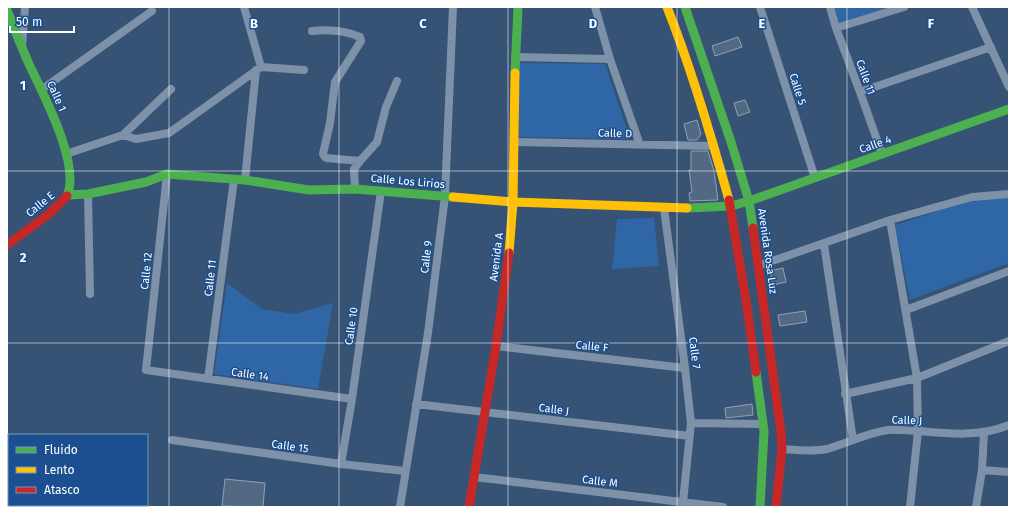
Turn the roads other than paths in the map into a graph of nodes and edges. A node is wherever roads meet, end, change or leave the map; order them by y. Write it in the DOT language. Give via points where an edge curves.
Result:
graph roads {
  1 [pos="25,7"];
  2 [pos="244,7"];
  3 [pos="453,7"];
  4 [pos="518,7"];
  5 [pos="595,7"];
  6 [pos="667,7"];
  7 [pos="686,7"];
  8 [pos="760,7"];
  9 [pos="830,7"];
  10 [pos="904,7"];
  11 [pos="972,7"];
  12 [pos="7,10"];
  13 [pos="152,11"];
  14 [pos="836,28"];
  15 [pos="312,31"];
  16 [pos="991,47"];
  17 [pos="22,49"];
  18 [pos="515,57"];
  19 [pos="610,59"];
  20 [pos="258,69"];
  21 [pos="304,70"];
  22 [pos="397,81"];
  23 [pos="1009,87"];
  24 [pos="171,89"];
  25 [pos="41,90"];
  26 [pos="860,92"];
  27 [pos="1009,109"];
  28 [pos="123,135"];
  29 [pos="515,142"];
  30 [pos="640,145"];
  31 [pos="714,146"];
  32 [pos="66,154"];
  33 [pos="882,154"];
  34 [pos="360,161"];
  35 [pos="168,174"];
  36 [pos="815,178"];
  37 [pos="234,179"];
  38 [pos="245,180"];
  39 [pos="355,189"];
  40 [pos="381,191"];
  41 [pos="88,194"];
  42 [pos="1009,194"];
  43 [pos="68,195"];
  44 [pos="445,196"];
  45 [pos="749,201"];
  46 [pos="514,202"];
  47 [pos="731,206"];
  48 [pos="664,208"];
  49 [pos="890,220"];
  50 [pos="824,244"];
  51 [pos="7,245"];
  52 [pos="758,266"];
  53 [pos="1009,271"];
  54 [pos="90,294"];
  55 [pos="906,310"];
  56 [pos="1009,341"];
  57 [pos="496,346"];
  58 [pos="685,368"];
  59 [pos="146,370"];
  60 [pos="917,378"];
  61 [pos="208,379"];
  62 [pos="845,394"];
  63 [pos="352,399"];
  64 [pos="416,404"];
  65 [pos="484,412"];
  66 [pos="691,423"];
  67 [pos="763,424"];
  68 [pos="1009,425"];
  69 [pos="918,431"];
  70 [pos="984,433"];
  71 [pos="690,436"];
  72 [pos="172,440"];
  73 [pos="852,440"];
  74 [pos="782,448"];
  75 [pos="341,464"];
  76 [pos="982,470"];
  77 [pos="405,471"];
  78 [pos="1009,472"];
  79 [pos="474,477"];
  80 [pos="683,502"];
  81 [pos="400,507"];
  82 [pos="469,507"];
  83 [pos="722,507"];
  84 [pos="760,507"];
  85 [pos="776,507"];
  86 [pos="910,507"];
  87 [pos="976,507"];
  1 -- 17 [label="street"];
  2 -- 20 [label="street"];
  3 -- 44 [label="street, Calle 9"];
  4 -- 18 [label="street, Avenida A"];
  5 -- 19 [label="street"];
  6 -- 31 [label="street"];
  7 -- 45 [label="street, Avenida Rosa Luz"];
  8 -- 36 [label="street, Calle 5"];
  9 -- 14 [label="street, Calle 11"];
  10 -- 14 [label="street"];
  11 -- 16 [label="street"];
  12 -- 17 [label="street, Calle 1"];
  13 -- 25 [label="street"];
  14 -- 26 [label="street, Calle 11"];
  15 -- 34 [label="street" via="347,31 361,39 335,82 323,154 326,158"];
  16 -- 23 [label="street"];
  16 -- 26 [label="street"];
  17 -- 25 [label="street, Calle 1"];
  18 -- 19 [label="street"];
  18 -- 29 [label="street, Avenida A"];
  19 -- 30 [label="street"];
  20 -- 21 [label="street"];
  20 -- 28 [label="street" via="168,133 136,139"];
  20 -- 38 [label="street"];
  22 -- 34 [label="street" via="386,107 377,142"];
  24 -- 28 [label="street"];
  25 -- 32 [label="street, Calle 1"];
  26 -- 33 [label="street, Calle 11"];
  27 -- 33 [label="street, Calle 4"];
  28 -- 32 [label="street"];
  29 -- 30 [label="street, Calle D"];
  29 -- 46 [label="street, Avenida A"];
  30 -- 31 [label="street, Calle D"];
  31 -- 47 [label="street"];
  32 -- 43 [label="street, Calle 1" via="71,180"];
  33 -- 36 [label="street, Calle 4"];
  34 -- 39 [label="street" via="354,169"];
  35 -- 37 [label="street, Calle Los Lirios"];
  35 -- 41 [label="street, Calle Los Lirios" via="146,182"];
  35 -- 59 [label="street, Calle 12"];
  36 -- 45 [label="street, Calle 4"];
  37 -- 38 [label="street, Calle Los Lirios"];
  37 -- 61 [label="street, Calle 11"];
  38 -- 39 [label="street, Calle Los Lirios" via="309,190"];
  39 -- 40 [label="street, Calle Los Lirios"];
  40 -- 44 [label="street, Calle Los Lirios"];
  40 -- 63 [label="street, Calle 10"];
  41 -- 43 [label="street, Calle Los Lirios"];
  41 -- 54 [label="street"];
  42 -- 49 [label="street" via="972,197"];
  43 -- 51 [label="street, Calle E" via="56,208"];
  44 -- 46 [label="street, Calle Los Lirios"];
  44 -- 64 [label="street, Calle 9" via="428,333"];
  45 -- 47 [label="street, Calle Los Lirios"];
  45 -- 52 [label="street, Avenida Rosa Luz"];
  46 -- 48 [label="street, Calle Los Lirios"];
  46 -- 57 [label="street, Avenida A"];
  47 -- 48 [label="street, Calle Los Lirios"];
  47 -- 67 [label="street"];
  48 -- 58 [label="street, Calle 7"];
  49 -- 50 [label="street"];
  49 -- 55 [label="street"];
  50 -- 52 [label="street"];
  50 -- 62 [label="street"];
  52 -- 74 [label="street, Avenida Rosa Luz" via="780,413"];
  53 -- 55 [label="street"];
  55 -- 60 [label="street"];
  56 -- 60 [label="street"];
  57 -- 58 [label="street, Calle F"];
  57 -- 65 [label="street, Avenida A"];
  58 -- 66 [label="street, Calle 7"];
  59 -- 61 [label="street, Calle 14"];
  60 -- 62 [label="street"];
  60 -- 69 [label="street"];
  61 -- 63 [label="street, Calle 14"];
  62 -- 73 [label="street"];
  63 -- 75 [label="street, Calle 10"];
  64 -- 65 [label="street, Calle J"];
  64 -- 77 [label="street, Calle 9"];
  65 -- 71 [label="street, Calle J"];
  65 -- 79 [label="street, Avenida A"];
  66 -- 67 [label="street"];
  66 -- 71 [label="street, Calle 7"];
  67 -- 84 [label="street"];
  68 -- 70 [label="street, Calle J"];
  69 -- 70 [label="street, Calle J"];
  69 -- 73 [label="street, Calle J" via="888,430"];
  69 -- 86 [label="street"];
  70 -- 76 [label="street"];
  71 -- 80 [label="street, Calle 7"];
  72 -- 75 [label="street, Calle 15"];
  73 -- 74 [label="street, Calle J" via="817,450"];
  74 -- 85 [label="street, Avenida Rosa Luz"];
  75 -- 77 [label="street, Calle 15"];
  76 -- 78 [label="street"];
  76 -- 87 [label="street"];
  77 -- 81 [label="street, Calle 9"];
  79 -- 80 [label="street, Calle M"];
  79 -- 82 [label="street, Avenida A"];
  80 -- 83 [label="street, Calle M"];
}
